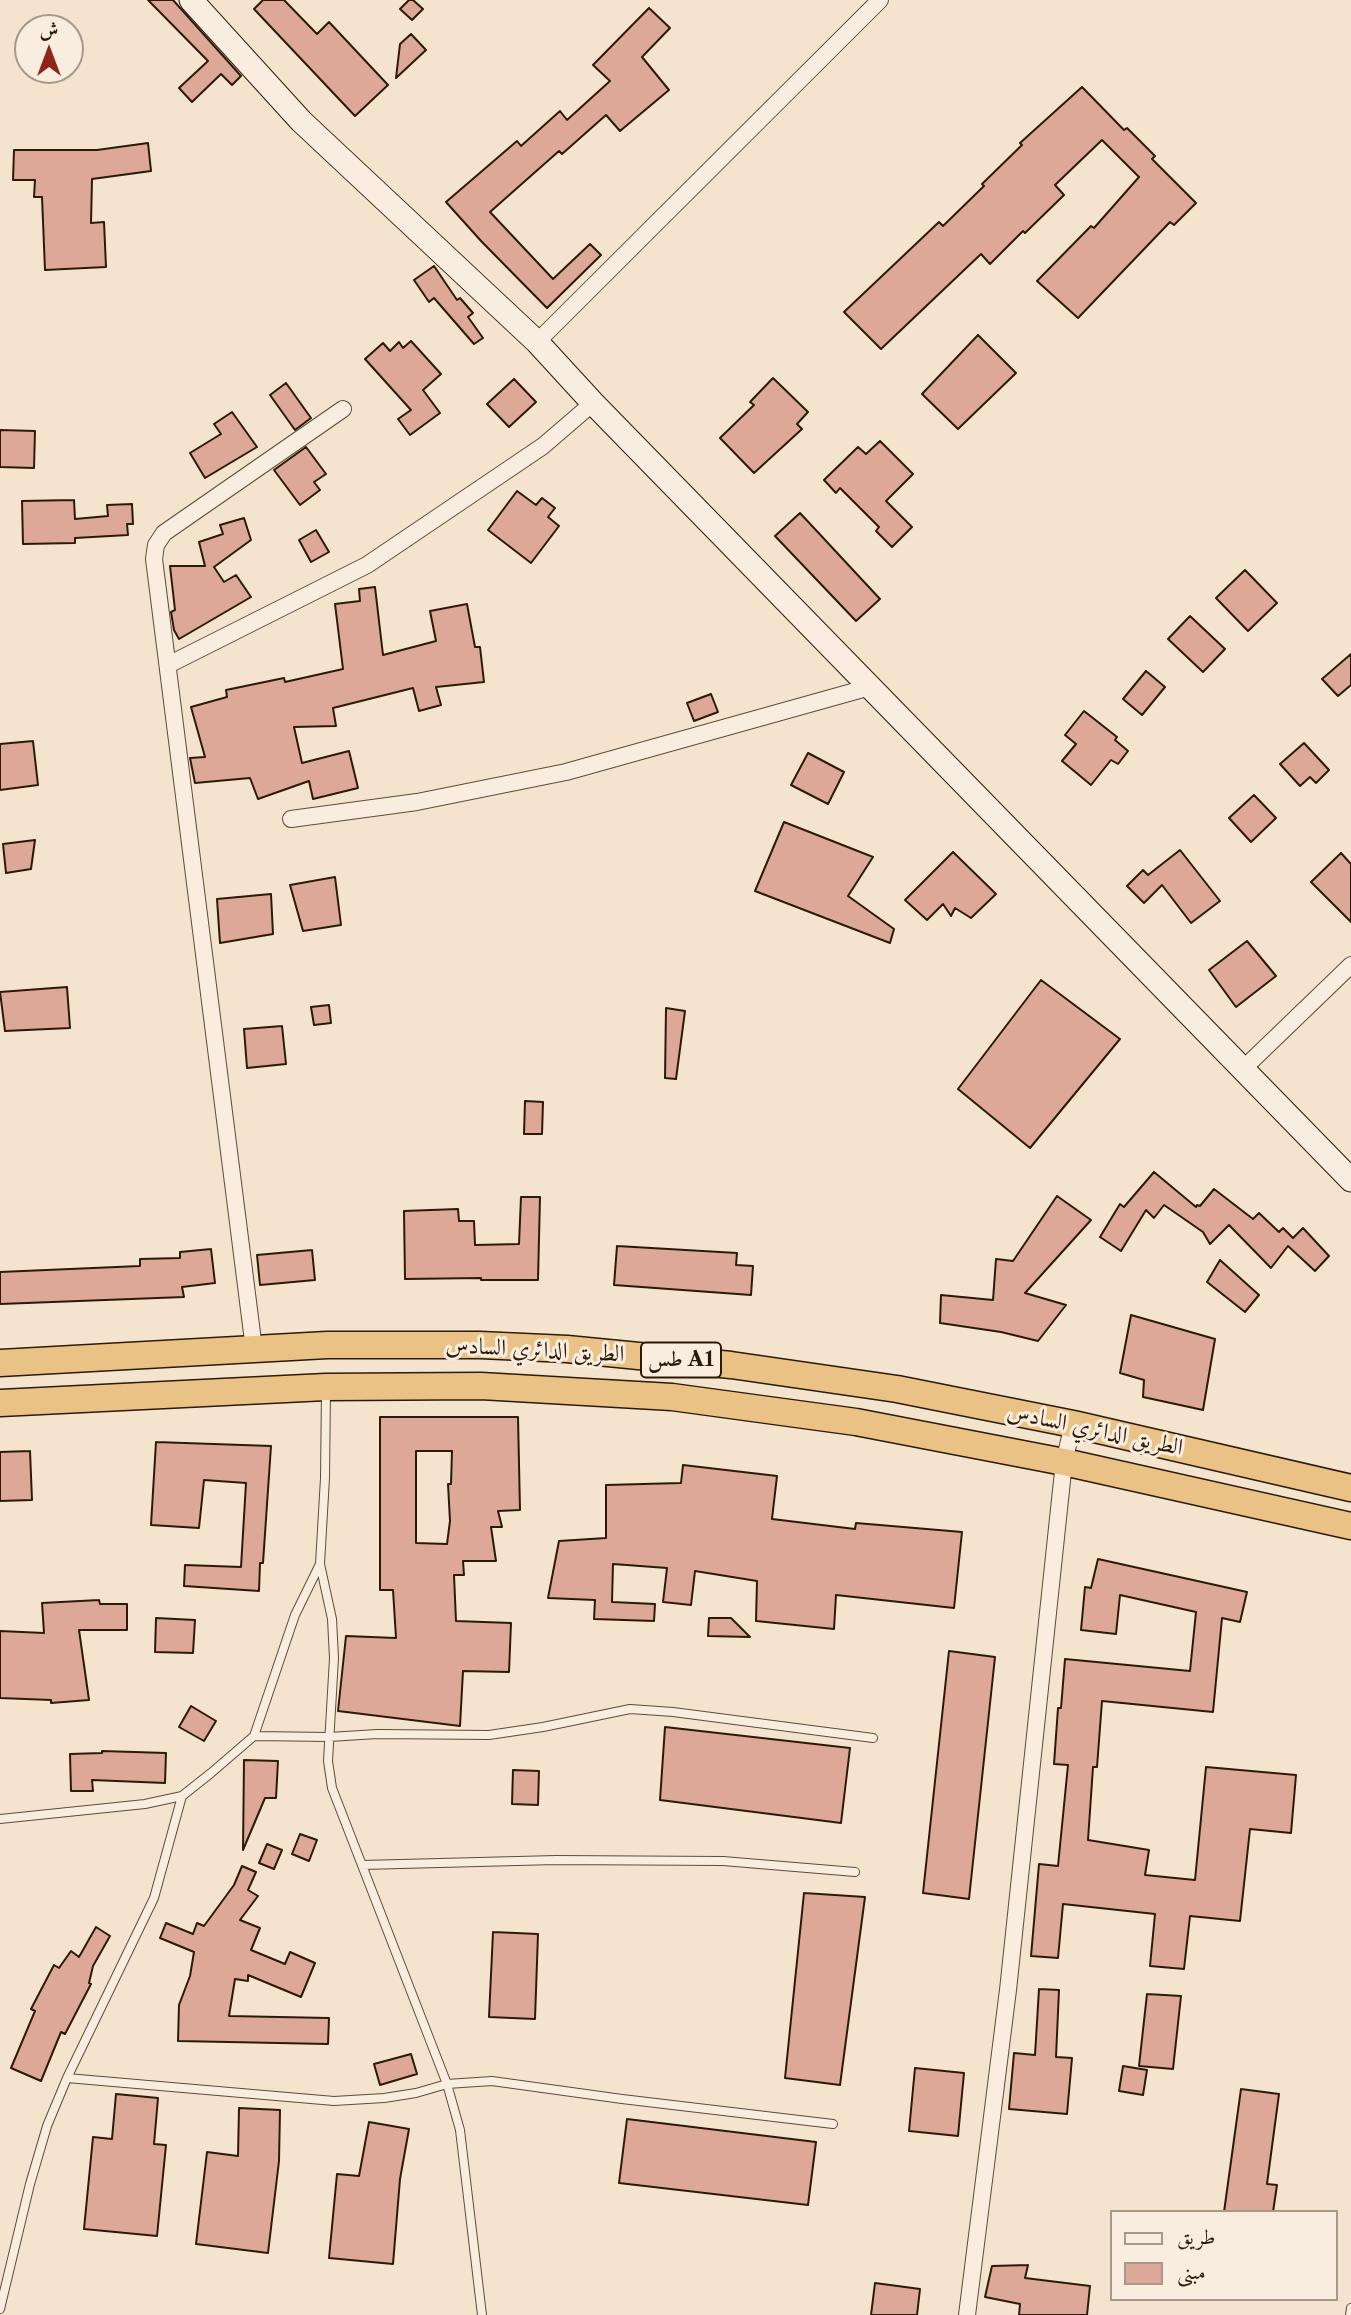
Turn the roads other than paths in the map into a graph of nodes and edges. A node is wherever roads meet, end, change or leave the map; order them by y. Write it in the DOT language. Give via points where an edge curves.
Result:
graph roads {
  1 [pos="191,0"];
  2 [pos="880,0"];
  3 [pos="537,342"];
  4 [pos="593,403"];
  5 [pos="343,410"];
  6 [pos="168,665"];
  7 [pos="870,687"];
  8 [pos="290,819"];
  9 [pos="1351,965"];
  10 [pos="1242,1070"];
  11 [pos="1351,1180"];
  12 [pos="327,1345"];
  13 [pos="254,1349"];
  14 [pos="0,1363"];
  15 [pos="731,1365"];
  16 [pos="326,1387"];
  17 [pos="0,1403"];
  18 [pos="726,1404"];
  19 [pos="1073,1424"];
  20 [pos="1065,1462"];
  21 [pos="1351,1488"];
  22 [pos="1351,1526"];
  23 [pos="320,1564"];
  24 [pos="254,1736"];
  25 [pos="329,1737"];
  26 [pos="873,1738"];
  27 [pos="182,1796"];
  28 [pos="0,1819"];
  29 [pos="362,1864"];
  30 [pos="855,1872"];
  31 [pos="67,2078"];
  32 [pos="447,2084"];
  33 [pos="834,2124"];
  34 [pos="1351,2308"];
  35 [pos="0,2309"];
  36 [pos="482,2315"];
  37 [pos="967,2315"];
  38 [pos="1350,2315"];
  1 -- 3 [label="main road" via="301,121"];
  2 -- 3 [label="street"];
  3 -- 4 [label="main road"];
  4 -- 6 [label="street" via="543,446 367,565"];
  4 -- 7 [label="main road"];
  5 -- 6 [label="street" via="164,533 154,559"];
  6 -- 13 [label="street"];
  7 -- 8 [label="street" via="566,772 417,802"];
  7 -- 10 [label="main road"];
  9 -- 10 [label="street"];
  10 -- 11 [label="main road"];
  12 -- 13 [label="highway, الطريق الدائري السادس / طس A1"];
  12 -- 15 [label="highway, الطريق الدائري السادس / طس A1" via="566,1349"];
  12 -- 16 [label="highway"];
  13 -- 14 [label="highway, الطريق الدائري السادس / طس A1"];
  15 -- 18 [label="highway"];
  15 -- 19 [label="highway, الطريق الدائري السادس / طس A1" via="897,1389"];
  16 -- 17 [label="highway, الطريق الدائري السادس / طس A1"];
  16 -- 18 [label="highway, الطريق الدائري السادس / طس A1" via="481,1386"];
  16 -- 23 [label="lane"];
  18 -- 20 [label="highway, الطريق الدائري السادس / طس A1" via="856,1422"];
  19 -- 20 [label="street"];
  19 -- 21 [label="highway, الطريق الدائري السادس / طس A1"];
  20 -- 22 [label="highway, الطريق الدائري السادس / طس A1"];
  20 -- 37 [label="street" via="1008,1990"];
  23 -- 24 [label="lane" via="295,1615"];
  23 -- 25 [label="lane" via="332,1619"];
  24 -- 25 [label="lane"];
  24 -- 27 [label="lane"];
  25 -- 26 [label="lane" via="489,1735 630,1709"];
  25 -- 29 [label="lane" via="332,1788"];
  27 -- 28 [label="lane"];
  27 -- 31 [label="lane" via="154,1898"];
  29 -- 30 [label="lane" via="723,1861"];
  29 -- 32 [label="lane"];
  31 -- 32 [label="lane" via="334,2101 384,2098"];
  31 -- 35 [label="lane" via="30,2184"];
  32 -- 33 [label="lane" via="492,2081"];
  32 -- 36 [label="lane" via="460,2130"];
  34 -- 38 [label="lane"];
}
